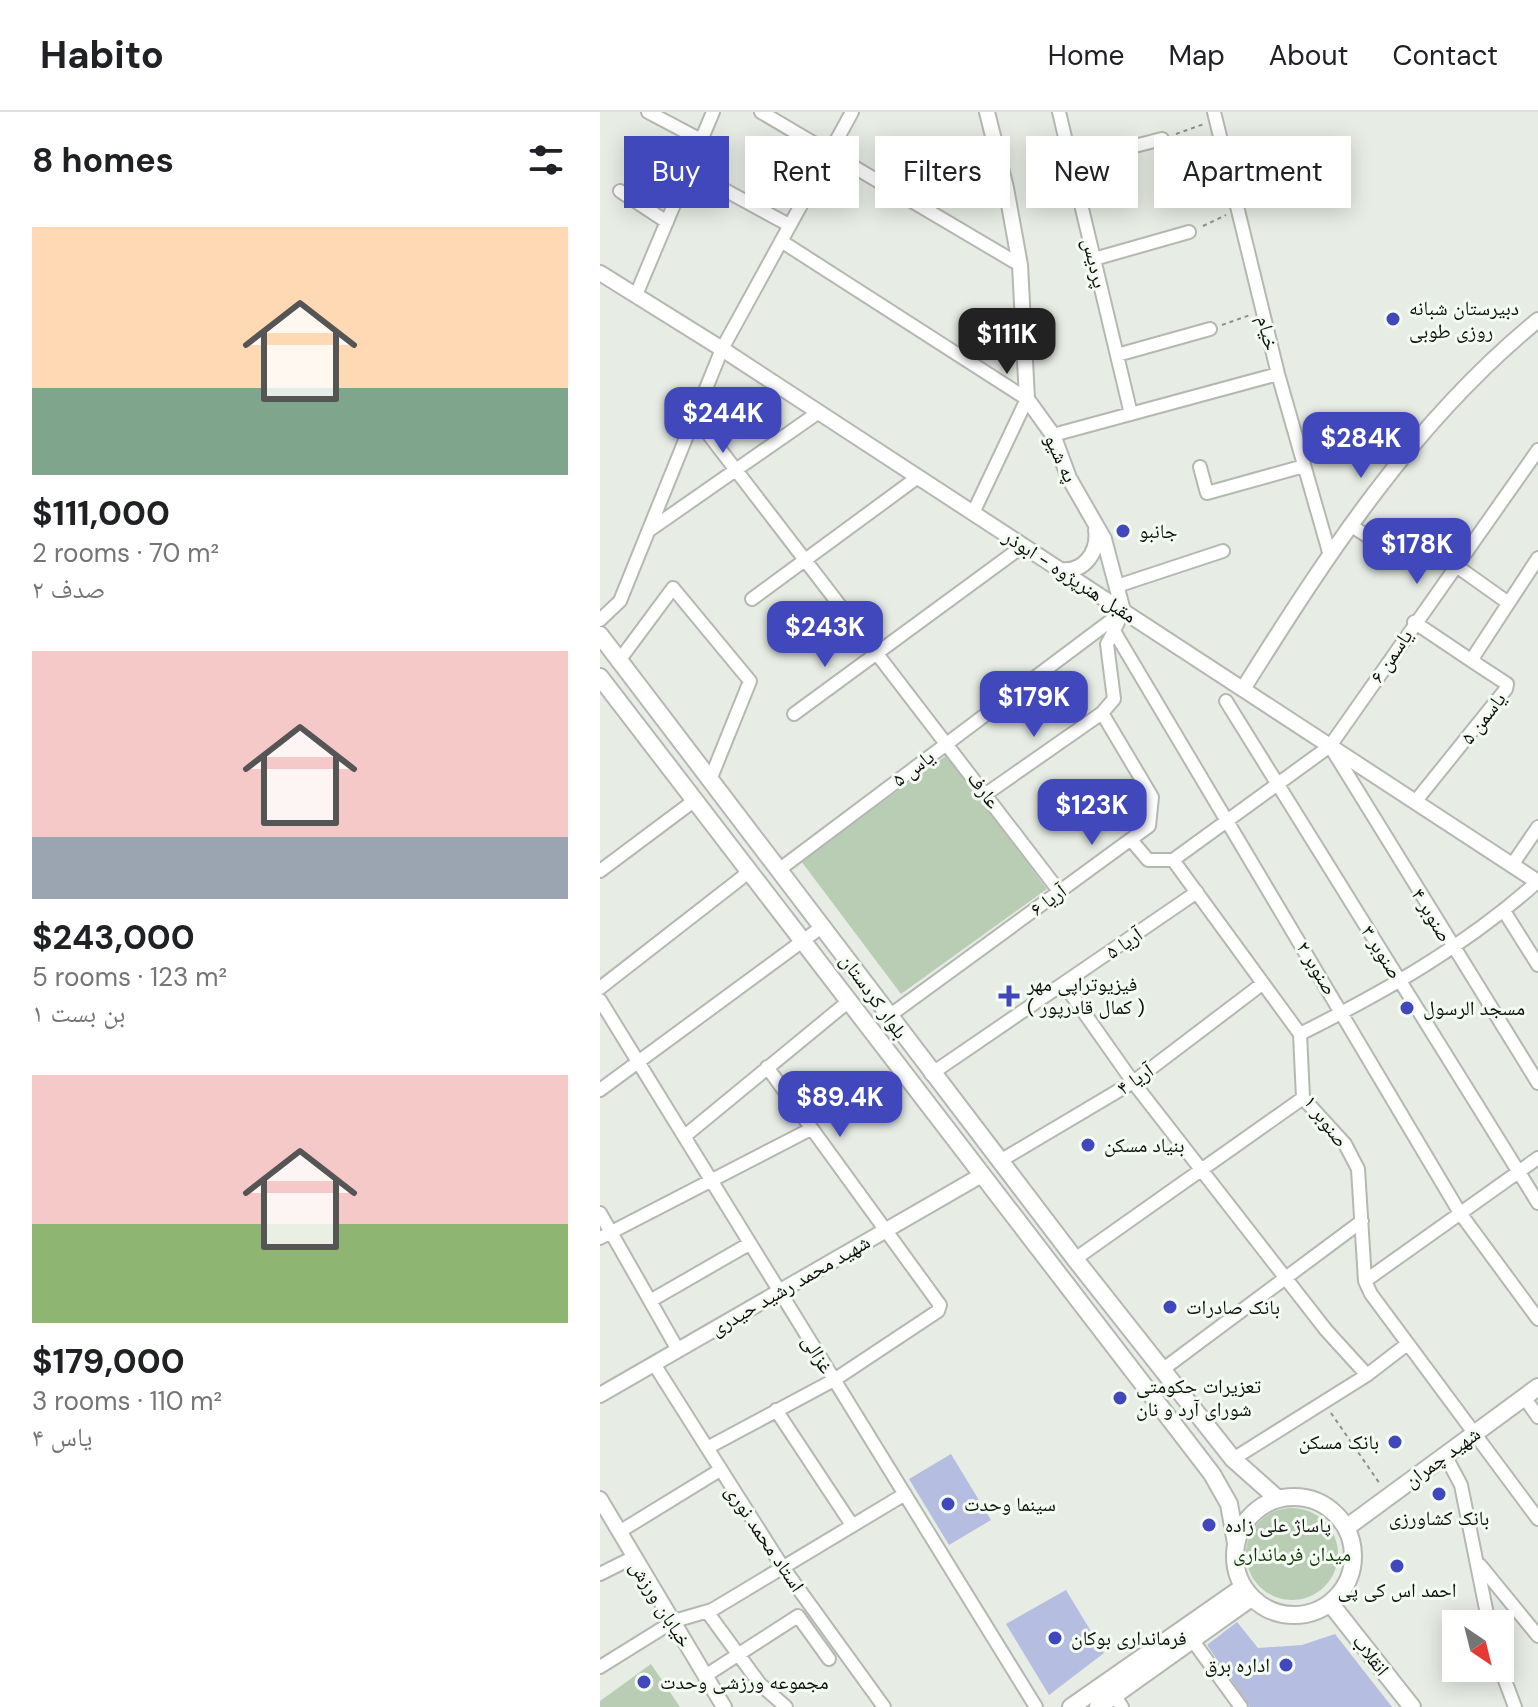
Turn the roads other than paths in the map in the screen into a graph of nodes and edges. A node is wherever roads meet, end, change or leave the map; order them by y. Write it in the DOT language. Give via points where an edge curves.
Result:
graph roads {
  1 [pos="648,112"];
  2 [pos="713,112"];
  3 [pos="761,112"];
  4 [pos="836,112"];
  5 [pos="987,112"];
  6 [pos="1059,112"];
  7 [pos="1215,116"];
  8 [pos="849,117"];
  9 [pos="693,136"];
  10 [pos="703,136"];
  11 [pos="803,136"];
  12 [pos="839,136"];
  13 [pos="1065,136"];
  14 [pos="859,169"];
  15 [pos="620,191"];
  16 [pos="729,192"];
  17 [pos="673,208"];
  18 [pos="799,208"];
  19 [pos="1082,208"];
  20 [pos="667,222"];
  21 [pos="789,225"];
  22 [pos="1189,232"];
  23 [pos="781,241"];
  24 [pos="1094,259"];
  25 [pos="1020,265"];
  26 [pos="600,273"];
  27 [pos="636,295"];
  28 [pos="1538,320"];
  29 [pos="1210,329"];
  30 [pos="722,349"];
  31 [pos="1117,355"];
  32 [pos="1278,374"];
  33 [pos="1027,399"];
  34 [pos="819,412"];
  35 [pos="1131,414"];
  36 [pos="696,418"];
  37 [pos="1053,435"];
  38 [pos="1538,450"];
  39 [pos="1304,466"];
  40 [pos="1200,467"];
  41 [pos="735,469"];
  42 [pos="918,477"];
  43 [pos="973,513"];
  44 [pos="1093,518"];
  45 [pos="1350,525"];
  46 [pos="650,530"];
  47 [pos="1023,546"];
  48 [pos="1223,551"];
  49 [pos="1329,552"];
  50 [pos="1400,557"];
  51 [pos="806,558"];
  52 [pos="1538,558"];
  53 [pos="1455,565"];
  54 [pos="1060,570"];
  55 [pos="1117,586"];
  56 [pos="752,599"];
  57 [pos="1507,602"];
  58 [pos="1123,611"];
  59 [pos="600,620"];
  60 [pos="1414,622"];
  61 [pos="1114,631"];
  62 [pos="600,635"];
  63 [pos="878,652"];
  64 [pos="618,662"];
  65 [pos="1475,663"];
  66 [pos="600,677"];
  67 [pos="1243,689"];
  68 [pos="1226,701"];
  69 [pos="1102,713"];
  70 [pos="794,714"];
  71 [pos="947,742"];
  72 [pos="1330,746"];
  73 [pos="710,780"];
  74 [pos="1278,786"];
  75 [pos="986,794"];
  76 [pos="695,800"];
  77 [pos="1415,802"];
  78 [pos="1227,820"];
  79 [pos="1538,827"];
  80 [pos="1132,841"];
  81 [pos="1173,860"];
  82 [pos="1512,865"];
  83 [pos="780,869"];
  84 [pos="600,871"];
  85 [pos="749,872"];
  86 [pos="1537,882"];
  87 [pos="1059,891"];
  88 [pos="1197,892"];
  89 [pos="1504,911"];
  90 [pos="823,926"];
  91 [pos="803,940"];
  92 [pos="1451,946"];
  93 [pos="1538,965"];
  94 [pos="1401,981"];
  95 [pos="1064,984"];
  96 [pos="1262,984"];
  97 [pos="600,988"];
  98 [pos="600,1000"];
  99 [pos="849,1001"];
  100 [pos="1344,1012"];
  101 [pos="889,1016"];
  102 [pos="1300,1034"];
  103 [pos="638,1062"];
  104 [pos="767,1067"];
  105 [pos="931,1074"];
  106 [pos="1133,1082"];
  107 [pos="1538,1083"];
  108 [pos="600,1090"];
  109 [pos="1303,1098"];
  110 [pos="811,1129"];
  111 [pos="686,1135"];
  112 [pos="1538,1158"];
  113 [pos="1000,1161"];
  114 [pos="1203,1170"];
  115 [pos="1517,1173"];
  116 [pos="980,1176"];
  117 [pos="712,1180"];
  118 [pos="1538,1203"];
  119 [pos="600,1213"];
  120 [pos="1460,1213"];
  121 [pos="1362,1221"];
  122 [pos="885,1231"];
  123 [pos="606,1235"];
  124 [pos="749,1244"];
  125 [pos="1075,1259"];
  126 [pos="1287,1277"];
  127 [pos="1365,1281"];
  128 [pos="780,1291"];
  129 [pos="650,1301"];
  130 [pos="1538,1319"];
  131 [pos="1406,1345"];
  132 [pos="678,1350"];
  133 [pos="654,1364"];
  134 [pos="1162,1370"];
  135 [pos="1367,1375"];
  136 [pos="834,1380"];
  137 [pos="1531,1392"];
  138 [pos="600,1395"];
  139 [pos="776,1410"];
  140 [pos="1538,1417"];
  141 [pos="1473,1435"];
  142 [pos="707,1448"];
  143 [pos="1445,1455"];
  144 [pos="1233,1459"];
  145 [pos="720,1470"];
  146 [pos="1212,1474"];
  147 [pos="905,1494"];
  148 [pos="1278,1499"];
  149 [pos="602,1507"];
  150 [pos="1538,1519"];
  151 [pos="852,1525"];
  152 [pos="1346,1528"];
  153 [pos="619,1532"];
  154 [pos="1236,1543"];
  155 [pos="632,1558"];
  156 [pos="1477,1562"];
  157 [pos="782,1566"];
  158 [pos="600,1574"];
  159 [pos="1247,1592"];
  160 [pos="1330,1603"];
  161 [pos="1486,1610"];
  162 [pos="708,1613"];
  163 [pos="674,1621"];
  164 [pos="1538,1636"];
  165 [pos="1193,1641"];
  166 [pos="736,1654"];
  167 [pos="829,1659"];
  168 [pos="600,1667"];
  169 [pos="705,1676"];
  170 [pos="1506,1682"];
  171 [pos="1118,1701"];
  172 [pos="724,1707"];
  173 [pos="786,1707"];
  174 [pos="884,1707"];
  175 [pos="1036,1707"];
  176 [pos="1071,1707"];
  177 [pos="1098,1707"];
  178 [pos="1241,1707"];
  179 [pos="1411,1707"];
  180 [pos="1515,1707"];
  1 -- 9 [label="street"];
  2 -- 10 [label="street"];
  3 -- 11 [label="street"];
  4 -- 8 [label="street"];
  5 -- 25 [label="street"];
  6 -- 13 [label="street, پردیس"];
  7 -- 32 [label="street, خیام"];
  8 -- 12 [label="street"];
  14 -- 25 [label="street"];
  15 -- 20 [label="street"];
  16 -- 21 [label="street"];
  17 -- 20 [label="street"];
  18 -- 21 [label="street"];
  19 -- 24 [label="street, پردیس"];
  20 -- 27 [label="street"];
  21 -- 23 [label="street"];
  22 -- 24 [label="street"];
  23 -- 30 [label="street"];
  23 -- 33 [label="street"];
  24 -- 31 [label="street, پردیس"];
  25 -- 33 [label="street"];
  26 -- 27 [label="street, مقبل هنرپژوه - ابوذر"];
  27 -- 30 [label="street, مقبل هنرپژوه - ابوذر"];
  28 -- 45 [label="street" via="1427,425"];
  29 -- 31 [label="street"];
  30 -- 34 [label="street, مقبل هنرپژوه - ابوذر"];
  30 -- 36 [label="street"];
  31 -- 35 [label="street, پردیس"];
  32 -- 35 [label="street"];
  32 -- 39 [label="street, خیام"];
  33 -- 37 [label="street, په شیو"];
  33 -- 43 [label="street"];
  34 -- 41 [label="street"];
  34 -- 42 [label="street, مقبل هنرپژوه - ابوذر"];
  35 -- 37 [label="street"];
  36 -- 41 [label="street, عارف"];
  36 -- 46 [label="street"];
  37 -- 44 [label="street, په شیو" via="1069,478"];
  38 -- 53 [label="street, یاسمن ۶"];
  39 -- 40 [label="street" via="1207,493"];
  39 -- 49 [label="street, خیام"];
  41 -- 46 [label="street"];
  41 -- 51 [label="street, عارف"];
  42 -- 43 [label="street, مقبل هنرپژوه - ابوذر"];
  42 -- 51 [label="street"];
  43 -- 47 [label="street, مقبل هنرپژوه - ابوذر"];
  44 -- 54 [label="street" via="1097,543 1090,559 1076,569"];
  44 -- 55 [label="street, په شیو"];
  45 -- 49 [label="street"];
  45 -- 50 [label="street"];
  46 -- 59 [label="street" via="620,601"];
  47 -- 54 [label="street, مقبل هنرپژوه - ابوذر"];
  47 -- 63 [label="street"];
  48 -- 55 [label="street"];
  49 -- 67 [label="street"];
  51 -- 56 [label="street"];
  51 -- 63 [label="street, عارف"];
  52 -- 57 [label="street, یاسمن ۵"];
  53 -- 57 [label="street"];
  53 -- 60 [label="street, یاسمن ۶"];
  54 -- 58 [label="street, مقبل هنرپژوه - ابوذر"];
  55 -- 58 [label="street, په شیو"];
  57 -- 65 [label="street, یاسمن ۵" via="1474,656"];
  58 -- 61 [label="street"];
  58 -- 67 [label="street, مقبل هنرپژوه - ابوذر"];
  58 -- 71 [label="street, یاس ۵"];
  60 -- 65 [label="street"];
  60 -- 72 [label="street, یاسمن ۶"];
  61 -- 69 [label="street" via="1107,644 1114,699"];
  61 -- 78 [label="street, صنوبر ۲"];
  62 -- 64 [label="main road, بلوار کردستان"];
  63 -- 70 [label="street"];
  63 -- 71 [label="street, عارف"];
  64 -- 73 [label="main road, بلوار کردستان"];
  64 -- 73 [label="street" via="673,588 750,681"];
  65 -- 77 [label="street, یاسمن ۵" via="1508,686"];
  66 -- 76 [label="main road, بلوار کردستان"];
  67 -- 72 [label="street, مقبل هنرپژوه - ابوذر"];
  68 -- 74 [label="street, صنوبر ۳"];
  69 -- 75 [label="street"];
  69 -- 80 [label="street, آریا ۶" via="1152,797 1149,826"];
  71 -- 75 [label="street, عارف"];
  71 -- 83 [label="street, یاس ۵"];
  72 -- 74 [label="street, یاسمن ۶"];
  72 -- 77 [label="street, مقبل هنرپژوه - ابوذر"];
  72 -- 92 [label="street, صنوبر ۴"];
  73 -- 83 [label="main road, بلوار کردستان"];
  74 -- 78 [label="street, یاسمن ۶"];
  74 -- 94 [label="street, صنوبر ۳"];
  75 -- 87 [label="street, عارف"];
  76 -- 84 [label="street"];
  76 -- 85 [label="main road, بلوار کردستان"];
  77 -- 82 [label="street, مقبل هنرپژوه - ابوذر"];
  78 -- 81 [label="street, یاسمن ۶"];
  78 -- 100 [label="street, صنوبر ۲"];
  79 -- 82 [label="street"];
  80 -- 81 [label="street" via="1148,860"];
  80 -- 87 [label="street, آریا ۶"];
  81 -- 88 [label="street"];
  82 -- 86 [label="street, مقبل هنرپژوه - ابوذر"];
  83 -- 90 [label="main road, بلوار کردستان"];
  85 -- 91 [label="main road, بلوار کردستان"];
  85 -- 97 [label="street"];
  86 -- 89 [label="street"];
  87 -- 101 [label="street, آریا ۶"];
  88 -- 95 [label="street, آریا ۵"];
  88 -- 96 [label="street"];
  89 -- 92 [label="street"];
  89 -- 93 [label="street"];
  90 -- 91 [label="street"];
  90 -- 101 [label="main road, بلوار کردستان"];
  91 -- 99 [label="main road, بلوار کردستان"];
  91 -- 103 [label="street"];
  92 -- 94 [label="street"];
  92 -- 107 [label="street, صنوبر ۴"];
  94 -- 100 [label="street"];
  94 -- 115 [label="street, صنوبر ۳"];
  95 -- 105 [label="street, آریا ۵"];
  95 -- 106 [label="street"];
  96 -- 102 [label="street"];
  96 -- 106 [label="street, آریا ۴"];
  98 -- 103 [label="street, غزالی"];
  99 -- 104 [label="street"];
  99 -- 116 [label="main road, بلوار کردستان"];
  100 -- 102 [label="street"];
  100 -- 120 [label="street, صنوبر ۲"];
  101 -- 105 [label="main road, بلوار کردستان"];
  102 -- 109 [label="street, صنوبر ۱"];
  103 -- 108 [label="street"];
  103 -- 111 [label="street, غزالی"];
  104 -- 110 [label="street"];
  104 -- 111 [label="street"];
  105 -- 113 [label="main road, بلوار کردستان"];
  106 -- 113 [label="street, آریا ۴"];
  106 -- 114 [label="street"];
  109 -- 114 [label="street"];
  109 -- 121 [label="street, صنوبر ۱" via="1345,1144 1358,1169"];
  110 -- 117 [label="street"];
  110 -- 122 [label="street"];
  111 -- 117 [label="street, غزالی"];
  112 -- 115 [label="street"];
  113 -- 125 [label="main road, بلوار کردستان"];
  114 -- 125 [label="street"];
  114 -- 126 [label="street"];
  115 -- 118 [label="street, صنوبر ۳"];
  115 -- 120 [label="street"];
  116 -- 122 [label="street, شهید محمد رشید حیدری"];
  116 -- 146 [label="main road, بلوار کردستان"];
  117 -- 123 [label="street"];
  117 -- 124 [label="street, غزالی"];
  119 -- 123 [label="street"];
  120 -- 127 [label="street"];
  120 -- 130 [label="street, صنوبر ۲"];
  121 -- 126 [label="street"];
  121 -- 127 [label="street, صنوبر ۱"];
  122 -- 128 [label="street, شهید محمد رشید حیدری"];
  122 -- 136 [label="street" via="940,1305 938,1311"];
  123 -- 129 [label="street"];
  124 -- 128 [label="street, غزالی"];
  124 -- 129 [label="street"];
  125 -- 134 [label="main road, بلوار کردستان"];
  126 -- 134 [label="street"];
  126 -- 135 [label="street"];
  127 -- 131 [label="street, صنوبر ۱"];
  128 -- 132 [label="street, شهید محمد رشید حیدری"];
  128 -- 136 [label="street, غزالی"];
  129 -- 132 [label="street"];
  131 -- 135 [label="street"];
  131 -- 141 [label="street, صنوبر ۱"];
  132 -- 133 [label="street, شهید محمد رشید حیدری"];
  133 -- 138 [label="street, شهید محمد رشید حیدری"];
  133 -- 142 [label="street, استاد محمد نوری"];
  134 -- 144 [label="main road, بلوار کردستان"];
  135 -- 144 [label="street"];
  136 -- 139 [label="street"];
  136 -- 147 [label="street, غزالی"];
  137 -- 140 [label="street"];
  137 -- 141 [label="main road, شهید چمران"];
  139 -- 142 [label="street"];
  139 -- 151 [label="street"];
  141 -- 143 [label="main road, شهید چمران"];
  141 -- 150 [label="street, صنوبر ۱"];
  142 -- 145 [label="street, استاد محمد نوری"];
  143 -- 152 [label="main road, شهید چمران"];
  143 -- 156 [label="street" via="1461,1485"];
  144 -- 146 [label="main road"];
  144 -- 148 [label="main road, بلوار کردستان"];
  145 -- 153 [label="street"];
  145 -- 157 [label="street, استاد محمد نوری"];
  146 -- 154 [label="main road, بلوار کردستان" via="1229,1504"];
  147 -- 151 [label="street"];
  147 -- 175 [label="street, غزالی"];
  148 -- 152 [label="main road" via="1317,1502"];
  148 -- 154 [label="main road" via="1251,1515"];
  149 -- 153 [label="street, خیابان ورزش"];
  151 -- 157 [label="street"];
  152 -- 160 [label="main road" via="1353,1560 1350,1576"];
  153 -- 155 [label="street, خیابان ورزش"];
  154 -- 159 [label="main road" via="1235,1558"];
  155 -- 158 [label="street"];
  155 -- 163 [label="street, خیابان ورزش"];
  156 -- 161 [label="street"];
  156 -- 164 [label="street"];
  157 -- 162 [label="street"];
  157 -- 174 [label="street, استاد محمد نوری"];
  159 -- 160 [label="main road" via="1275,1613 1289,1615 1304,1615"];
  159 -- 165 [label="main road"];
  159 -- 176 [label="main road"];
  160 -- 179 [label="main road, انقلاب"];
  162 -- 163 [label="street"];
  162 -- 166 [label="street"];
  163 -- 168 [label="street"];
  163 -- 169 [label="street, خیابان ورزش"];
  165 -- 171 [label="main road"];
  165 -- 178 [label="street"];
  166 -- 167 [label="street" via="798,1616"];
  166 -- 169 [label="street"];
  166 -- 173 [label="street"];
  169 -- 172 [label="street, خیابان ورزش"];
  170 -- 180 [label="street"];
  171 -- 177 [label="main road"];
}
